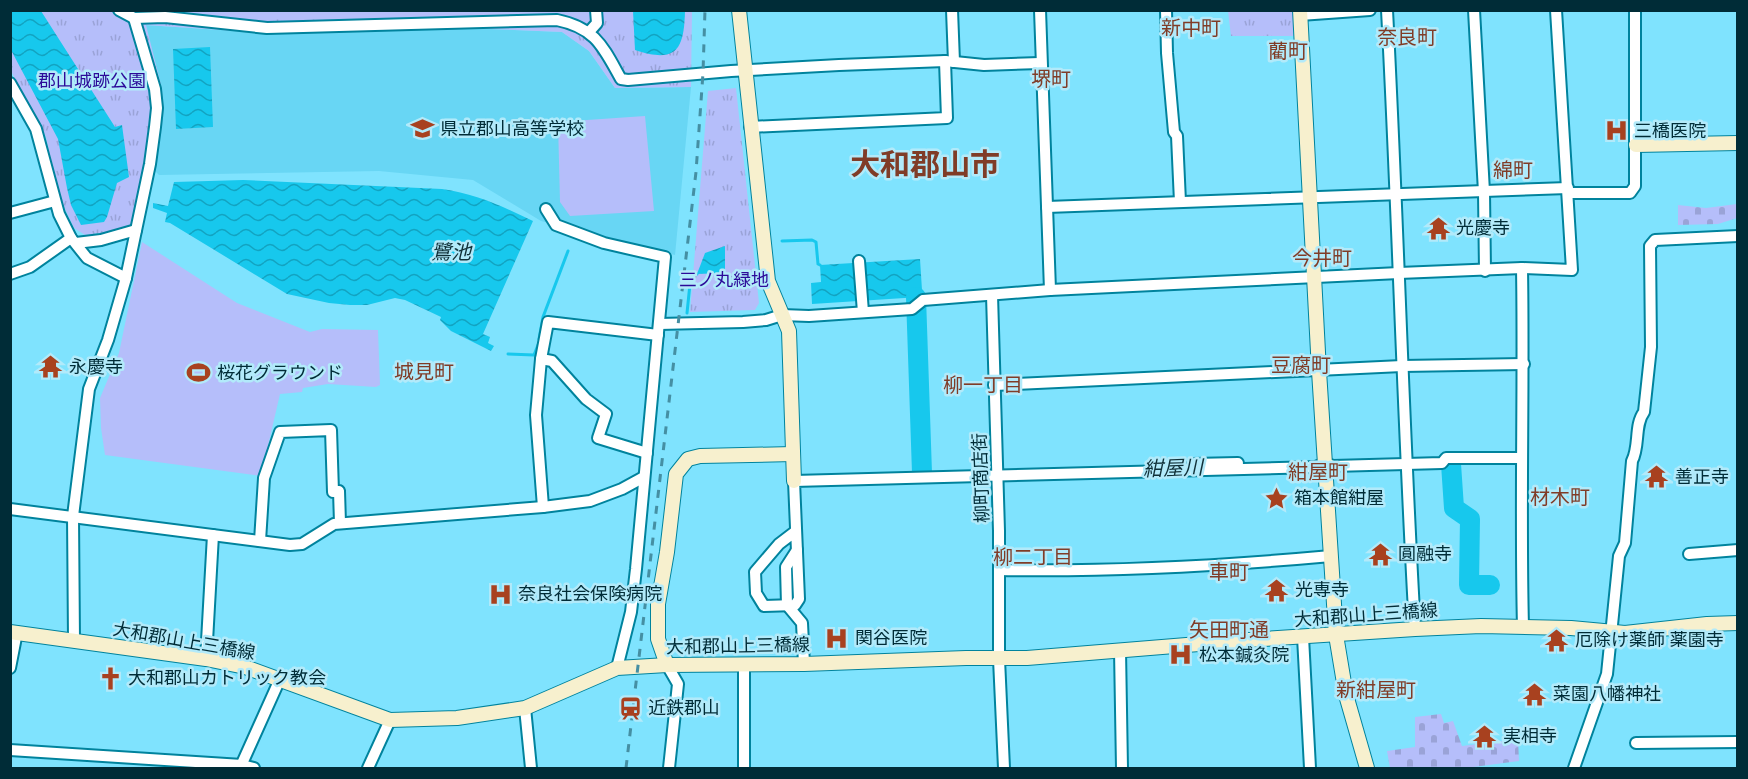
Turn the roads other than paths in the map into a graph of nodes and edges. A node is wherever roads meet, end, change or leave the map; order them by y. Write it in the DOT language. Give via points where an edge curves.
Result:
graph roads {
  1 [pos="119,10"];
  2 [pos="596,10"];
  3 [pos="738,10"];
  4 [pos="952,10"];
  5 [pos="1040,10"];
  6 [pos="1166,10"];
  7 [pos="1370,10"];
  8 [pos="1387,10"];
  9 [pos="1474,10"];
  10 [pos="1556,10"];
  11 [pos="1635,10"];
  12 [pos="1300,13"];
  13 [pos="134,18"];
  14 [pos="590,32"];
  15 [pos="949,61"];
  16 [pos="1040,63"];
  17 [pos="744,71"];
  18 [pos="10,83"];
  19 [pos="750,127"];
  20 [pos="1737,143"];
  21 [pos="1636,145"];
  22 [pos="1568,190"];
  23 [pos="1484,192"];
  24 [pos="1397,196"];
  25 [pos="1310,198"];
  26 [pos="55,201"];
  27 [pos="1180,202"];
  28 [pos="1047,207"];
  29 [pos="546,209"];
  30 [pos="10,213"];
  31 [pos="136,230"];
  32 [pos="1737,236"];
  33 [pos="74,241"];
  34 [pos="859,261"];
  35 [pos="1522,268"];
  36 [pos="1485,271"];
  37 [pos="1399,273"];
  38 [pos="10,274"];
  39 [pos="126,278"];
  40 [pos="1314,278"];
  41 [pos="1050,290"];
  42 [pos="992,295"];
  43 [pos="863,312"];
  44 [pos="782,315"];
  45 [pos="659,329"];
  46 [pos="541,359"];
  47 [pos="1524,364"];
  48 [pos="1402,366"];
  49 [pos="1319,371"];
  50 [pos="994,385"];
  51 [pos="647,453"];
  52 [pos="794,454"];
  53 [pos="1522,458"];
  54 [pos="1405,461"];
  55 [pos="1325,463"];
  56 [pos="644,477"];
  57 [pos="997,477"];
  58 [pos="794,481"];
  59 [pos="543,507"];
  60 [pos="10,509"];
  61 [pos="73,516"];
  62 [pos="340,523"];
  63 [pos="796,531"];
  64 [pos="213,535"];
  65 [pos="260,541"];
  66 [pos="1737,550"];
  67 [pos="1689,554"];
  68 [pos="1331,556"];
  69 [pos="999,570"];
  70 [pos="787,605"];
  71 [pos="1737,623"];
  72 [pos="1523,627"];
  73 [pos="1415,629"];
  74 [pos="14,632"];
  75 [pos="1610,632"];
  76 [pos="1335,635"];
  77 [pos="1303,637"];
  78 [pos="74,641"];
  79 [pos="1120,650"];
  80 [pos="999,658"];
  81 [pos="206,659"];
  82 [pos="667,664"];
  83 [pos="804,664"];
  84 [pos="744,665"];
  85 [pos="10,668"];
  86 [pos="617,668"];
  87 [pos="280,679"];
  88 [pos="525,708"];
  89 [pos="390,720"];
  90 [pos="1737,742"];
  91 [pos="1635,744"];
  92 [pos="10,750"];
  93 [pos="241,767"];
  94 [pos="254,768"];
  95 [pos="368,768"];
  96 [pos="531,768"];
  97 [pos="669,768"];
  98 [pos="744,768"];
  99 [pos="1004,768"];
  100 [pos="1122,768"];
  101 [pos="1311,768"];
  102 [pos="1367,768"];
  103 [pos="1574,768"];
  1 -- 13 [label="street"];
  2 -- 14 [label="street" via="597,23"];
  3 -- 17 [label="main road"];
  4 -- 15 [label="street"];
  5 -- 16 [label="street"];
  6 -- 27 [label="street"];
  7 -- 12 [label="street"];
  8 -- 24 [label="street"];
  9 -- 23 [label="street"];
  10 -- 22 [label="street"];
  11 -- 21 [label="street"];
  12 -- 25 [label="main road"];
  13 -- 14 [label="street" via="165,17 275,28 557,20"];
  13 -- 31 [label="street" via="157,108"];
  14 -- 17 [label="street" via="611,57 621,79"];
  15 -- 16 [label="street" via="984,65"];
  15 -- 17 [label="street"];
  15 -- 19 [label="street" via="947,118"];
  16 -- 28 [label="street"];
  17 -- 19 [label="main road"];
  18 -- 26 [label="street" via="36,129"];
  19 -- 44 [label="main road" via="768,281"];
  20 -- 21 [label="main road"];
  21 -- 22 [label="street" via="1635,186 1630,193"];
  22 -- 23 [label="street"];
  22 -- 35 [label="street" via="1572,270"];
  23 -- 24 [label="street"];
  23 -- 36 [label="street"];
  24 -- 25 [label="street"];
  24 -- 37 [label="street"];
  25 -- 27 [label="street"];
  25 -- 40 [label="main road"];
  26 -- 30 [label="street"];
  26 -- 33 [label="street"];
  27 -- 28 [label="street"];
  28 -- 41 [label="street"];
  29 -- 45 [label="street" via="556,225 604,243 665,257"];
  31 -- 33 [label="street" via="101,240"];
  31 -- 39 [label="street"];
  32 -- 75 [label="street" via="1655,240 1650,246 1651,347"];
  33 -- 38 [label="street"];
  33 -- 39 [label="street" via="87,258"];
  34 -- 43 [label="street"];
  35 -- 36 [label="street"];
  35 -- 47 [label="street"];
  36 -- 37 [label="street"];
  37 -- 40 [label="street"];
  37 -- 48 [label="street"];
  39 -- 61 [label="street" via="89,389"];
  40 -- 41 [label="street"];
  40 -- 49 [label="main road"];
  41 -- 42 [label="street"];
  42 -- 43 [label="street" via="923,300 912,309"];
  42 -- 50 [label="street, 柳町商店街"];
  43 -- 44 [label="street"];
  44 -- 45 [label="street" via="766,320"];
  44 -- 52 [label="main road" via="789,332"];
  45 -- 46 [label="street" via="548,322"];
  45 -- 51 [label="street"];
  46 -- 51 [label="street" via="552,361 586,399 606,414 598,438"];
  46 -- 59 [label="street" via="536,415"];
  47 -- 48 [label="street"];
  47 -- 53 [label="street"];
  48 -- 49 [label="street"];
  48 -- 54 [label="street"];
  49 -- 50 [label="street"];
  49 -- 55 [label="main road"];
  50 -- 57 [label="street, 柳町商店街"];
  51 -- 56 [label="street"];
  52 -- 58 [label="main road"];
  52 -- 82 [label="main road" via="700,456 688,459 676,474 658,603 658,639"];
  53 -- 54 [label="street"];
  53 -- 72 [label="street"];
  54 -- 55 [label="street"];
  54 -- 73 [label="street"];
  55 -- 57 [label="street" via="1316,467"];
  55 -- 68 [label="main road"];
  56 -- 59 [label="street" via="590,501"];
  56 -- 86 [label="street" via="631,612"];
  57 -- 58 [label="street"];
  57 -- 69 [label="street, 柳町商店街"];
  58 -- 63 [label="street"];
  59 -- 62 [label="street"];
  60 -- 61 [label="street"];
  61 -- 64 [label="street"];
  61 -- 78 [label="street"];
  62 -- 65 [label="street" via="302,544"];
  62 -- 65 [label="street" via="339,491 333,492 331,430 280,432 264,478"];
  63 -- 70 [label="street" via="799,599 795,605"];
  63 -- 70 [label="street" via="755,572 756,593 764,606"];
  64 -- 65 [label="street"];
  64 -- 81 [label="street"];
  66 -- 67 [label="street"];
  68 -- 69 [label="street" via="1228,565"];
  68 -- 76 [label="main road"];
  69 -- 80 [label="street, 柳町商店街"];
  70 -- 83 [label="street" via="802,623"];
  71 -- 75 [label="main road, 大和郡山上三橋線"];
  72 -- 73 [label="main road, 大和郡山上三橋線"];
  72 -- 75 [label="main road, 大和郡山上三橋線"];
  73 -- 76 [label="main road, 大和郡山上三橋線"];
  74 -- 78 [label="main road, 大和郡山上三橋線"];
  74 -- 85 [label="street"];
  75 -- 103 [label="street" via="1607,674"];
  76 -- 77 [label="main road, 大和郡山上三橋線"];
  76 -- 102 [label="main road" via="1346,695"];
  77 -- 79 [label="main road, 大和郡山上三橋線"];
  77 -- 101 [label="street"];
  78 -- 81 [label="main road, 大和郡山上三橋線"];
  79 -- 80 [label="main road, 大和郡山上三橋線"];
  79 -- 100 [label="street"];
  80 -- 83 [label="main road, 大和郡山上三橋線"];
  80 -- 99 [label="street, 柳町商店街"];
  81 -- 87 [label="main road, 大和郡山上三橋線" via="245,666"];
  82 -- 84 [label="main road, 大和郡山上三橋線"];
  82 -- 86 [label="main road, 大和郡山上三橋線"];
  82 -- 97 [label="street" via="678,684"];
  83 -- 84 [label="main road, 大和郡山上三橋線"];
  84 -- 98 [label="street"];
  86 -- 88 [label="main road, 大和郡山上三橋線"];
  87 -- 89 [label="main road, 大和郡山上三橋線"];
  87 -- 93 [label="street"];
  88 -- 89 [label="main road, 大和郡山上三橋線" via="457,718"];
  88 -- 96 [label="street"];
  89 -- 95 [label="street"];
  90 -- 91 [label="street"];
  92 -- 93 [label="street"];
  93 -- 94 [label="street"];
}
